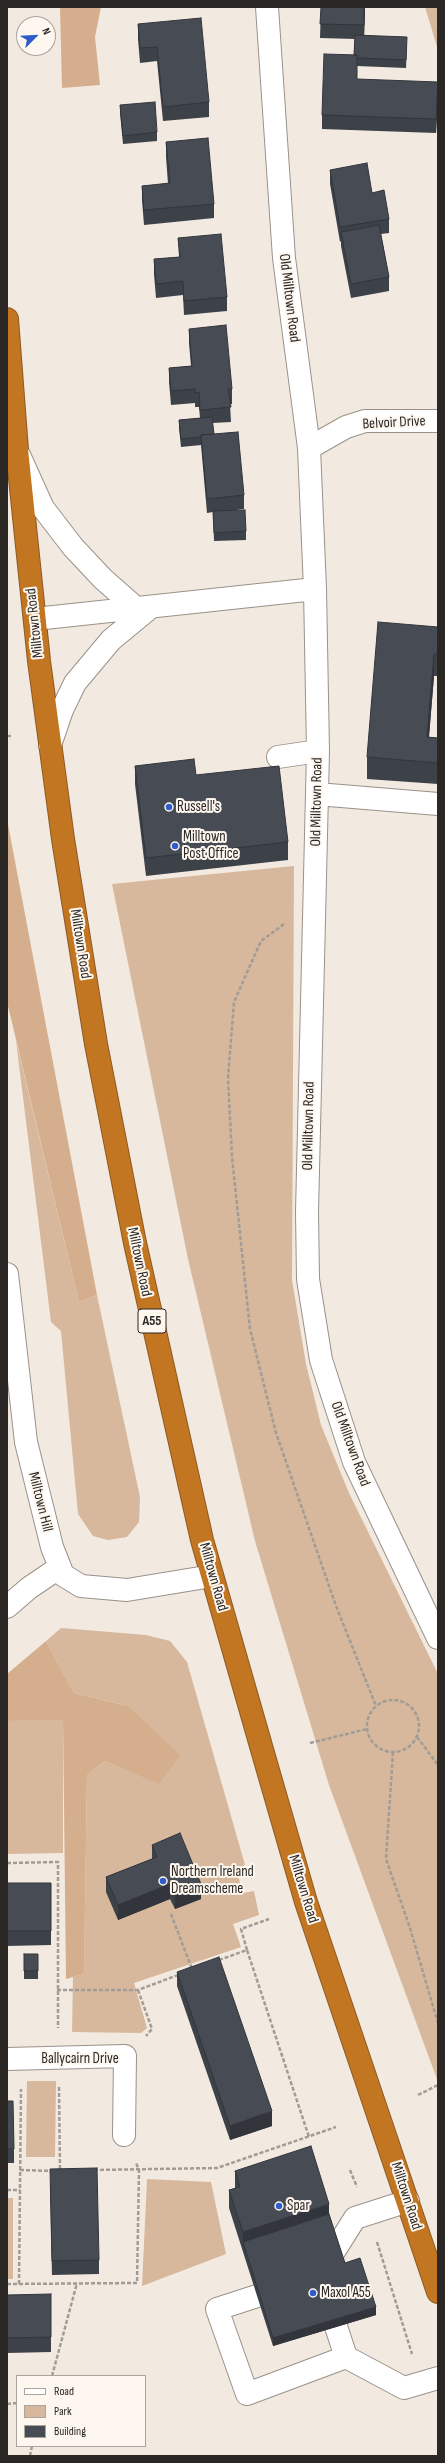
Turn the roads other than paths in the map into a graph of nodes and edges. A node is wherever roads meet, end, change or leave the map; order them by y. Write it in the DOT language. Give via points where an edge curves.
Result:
graph roads {
  1 [pos="266,7"];
  2 [pos="7,319"];
  3 [pos="438,421"];
  4 [pos="309,448"];
  5 [pos="17,450"];
  6 [pos="315,589"];
  7 [pos="143,608"];
  8 [pos="35,619"];
  9 [pos="50,745"];
  10 [pos="318,751"];
  11 [pos="278,757"];
  12 [pos="317,794"];
  13 [pos="438,804"];
  14 [pos="7,1274"];
  15 [pos="10,1329"];
  16 [pos="60,1567"];
  17 [pos="212,1576"];
  18 [pos="7,1607"];
  19 [pos="438,1638"];
  20 [pos="14,2059"];
  21 [pos="124,2134"];
  22 [pos="408,2201"];
  23 [pos="319,2275"];
  24 [pos="438,2292"];
  25 [pos="346,2357"];
  26 [pos="430,2380"];
  1 -- 4 [label="street, Old Milltown Road" via="284,258"];
  2 -- 5 [label="highway, Milltown Road / A55"];
  3 -- 4 [label="street, Belvoir Drive" via="365,421 346,427"];
  4 -- 6 [label="street, Old Milltown Road"];
  5 -- 7 [label="street" via="43,508 73,547 103,579"];
  5 -- 8 [label="highway, Milltown Road / A55"];
  6 -- 7 [label="street"];
  6 -- 10 [label="street, Old Milltown Road"];
  7 -- 8 [label="street"];
  7 -- 9 [label="street" via="111,640 76,683 62,710"];
  8 -- 9 [label="highway, Milltown Road / A55"];
  9 -- 17 [label="highway, Milltown Road / A55" via="96,1044 135,1243"];
  10 -- 11 [label="street"];
  10 -- 12 [label="street, Old Milltown Road"];
  12 -- 13 [label="street"];
  12 -- 19 [label="street, Old Milltown Road" via="307,1212 308,1279 321,1360 354,1462"];
  14 -- 15 [label="street, Milltown Hill"];
  15 -- 16 [label="street, Milltown Hill" via="26,1442 52,1547"];
  16 -- 17 [label="street, Milltown Hill" via="63,1575 81,1586 127,1590"];
  16 -- 18 [label="street"];
  17 -- 22 [label="highway, Milltown Road / A55" via="306,1902"];
  20 -- 21 [label="street, Ballycairn Drive" via="125,2056"];
  22 -- 23 [label="street" via="355,2218"];
  22 -- 24 [label="highway, Milltown Road / A55"];
  23 -- 25 [label="street"];
  23 -- 25 [label="street" via="217,2309 247,2394"];
  25 -- 26 [label="street" via="404,2388"];
}
